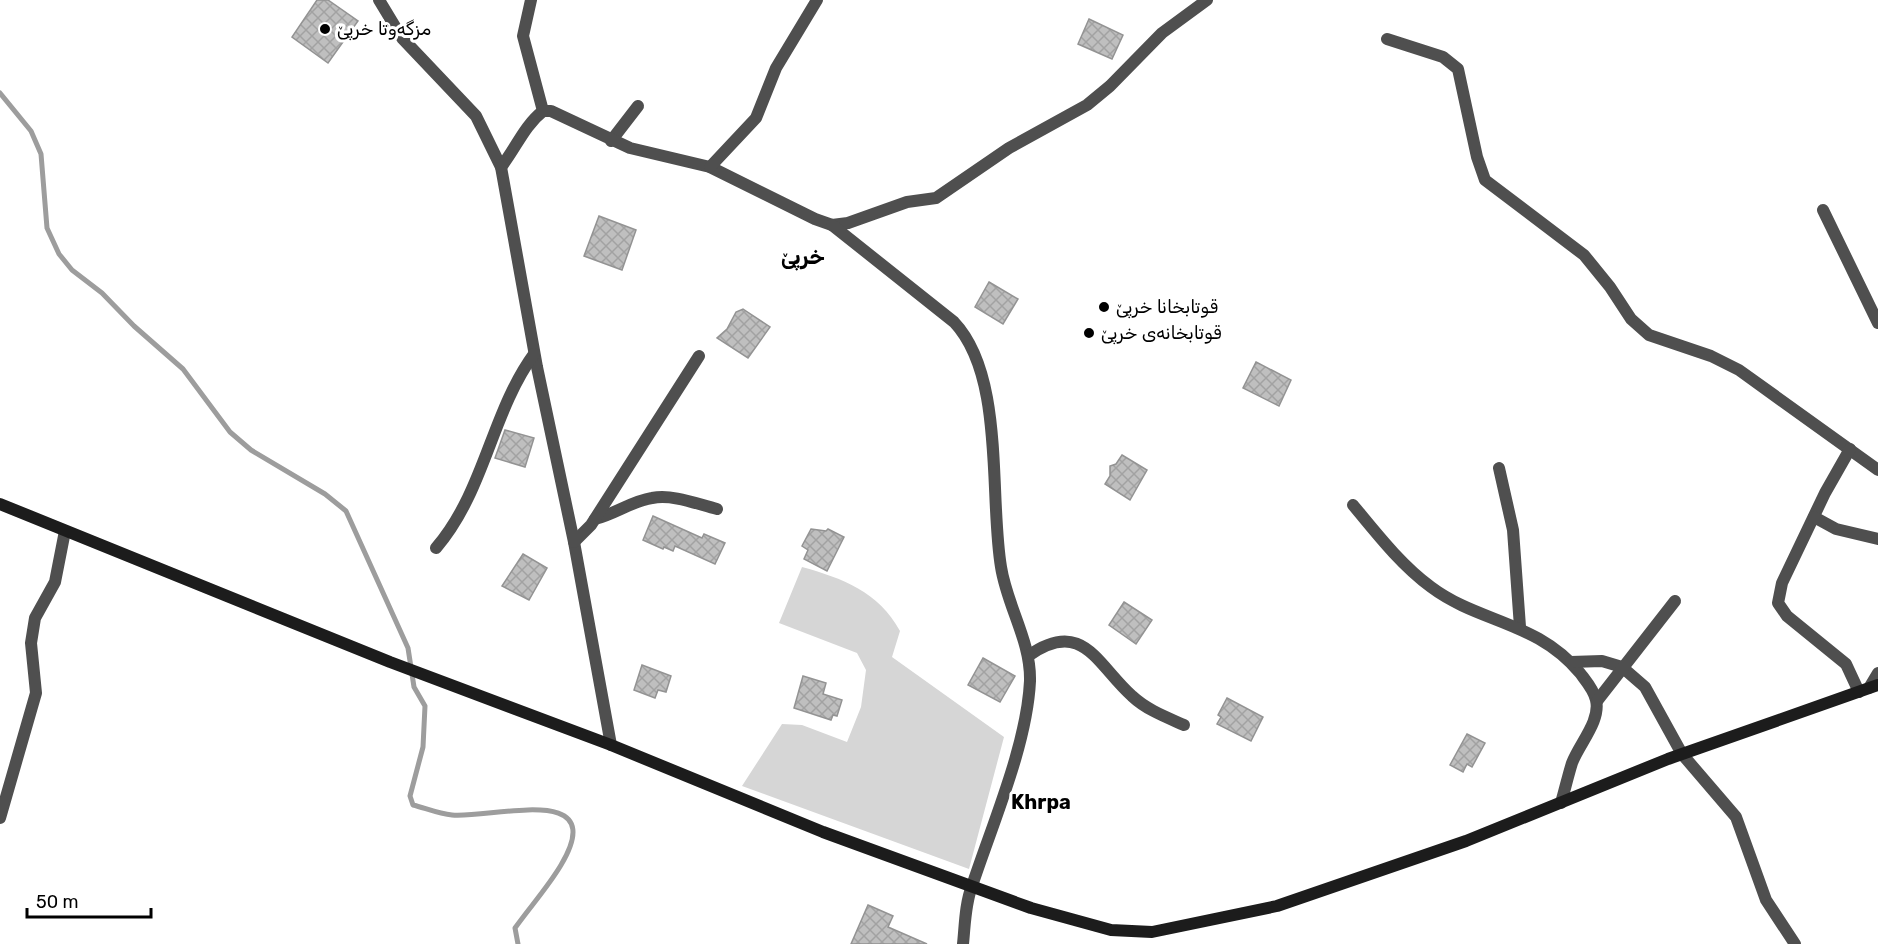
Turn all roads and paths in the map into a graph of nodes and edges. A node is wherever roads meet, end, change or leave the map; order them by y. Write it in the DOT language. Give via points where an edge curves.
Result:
graph roads {
  1 [pos="379,0"];
  2 [pos="531,0"];
  3 [pos="817,0"];
  4 [pos="1208,0"];
  5 [pos="1387,39"];
  6 [pos="638,106"];
  7 [pos="543,111"];
  8 [pos="611,141"];
  9 [pos="501,167"];
  10 [pos="710,167"];
  11 [pos="1823,210"];
  12 [pos="832,225"];
  13 [pos="1878,323"];
  14 [pos="534,354"];
  15 [pos="699,356"];
  16 [pos="1850,449"];
  17 [pos="1499,468"];
  18 [pos="1878,470"];
  19 [pos="0,504"];
  20 [pos="1353,505"];
  21 [pos="717,509"];
  22 [pos="1814,517"];
  23 [pos="595,519"];
  24 [pos="65,531"];
  25 [pos="1878,539"];
  26 [pos="574,542"];
  27 [pos="436,548"];
  28 [pos="1675,601"];
  29 [pos="1520,627"];
  30 [pos="1028,656"];
  31 [pos="1571,662"];
  32 [pos="1622,667"];
  33 [pos="1878,673"];
  34 [pos="1869,688"];
  35 [pos="1597,701"];
  36 [pos="1184,725"];
  37 [pos="611,745"];
  38 [pos="1682,754"];
  39 [pos="1561,802"];
  40 [pos="0,818"];
  41 [pos="971,887"];
  42 [pos="963,944"];
  43 [pos="1795,944"];
  1 -- 9 [label="street" via="409,47 476,116"];
  2 -- 7 [label="street" via="523,36"];
  3 -- 10 [label="street" via="786,47 756,118"];
  4 -- 12 [label="street" via="1162,33 1088,105 1009,148 936,198 907,202"];
  5 -- 16 [label="street" via="1443,57 1458,69 1485,180 1584,255 1631,319 1649,335 1739,370"];
  6 -- 8 [label="street"];
  7 -- 8 [label="street" via="580,122"];
  7 -- 9 [label="street" via="524,130"];
  8 -- 10 [label="street"];
  9 -- 14 [label="street"];
  10 -- 12 [label="street"];
  11 -- 13 [label="street"];
  12 -- 30 [label="street" via="937,306 966,335 975,352 988,418 1000,566"];
  14 -- 26 [label="street"];
  14 -- 27 [label="street" via="509,394 479,479"];
  15 -- 23 [label="street"];
  16 -- 18 [label="street"];
  16 -- 22 [label="street"];
  17 -- 29 [label="street" via="1513,530"];
  19 -- 24 [label="street"];
  20 -- 29 [label="street" via="1394,555 1432,588"];
  21 -- 23 [label="street" via="652,497"];
  22 -- 25 [label="street" via="1836,529"];
  22 -- 34 [label="street" via="1782,583 1778,603 1787,616"];
  23 -- 26 [label="street"];
  24 -- 37 [label="street" via="390,662"];
  24 -- 40 [label="street" via="55,582 35,618 31,643 36,693"];
  26 -- 37 [label="street"];
  28 -- 32 [label="street"];
  29 -- 31 [label="street"];
  30 -- 36 [label="street" via="1044,645 1058,642 1083,646 1094,652 1145,707"];
  30 -- 41 [label="street" via="1030,681 1019,737"];
  31 -- 32 [label="street" via="1602,661"];
  31 -- 35 [label="street"];
  32 -- 35 [label="street"];
  32 -- 38 [label="street" via="1645,687"];
  33 -- 34 [label="street"];
  34 -- 38 [label="street"];
  35 -- 39 [label="street"];
  37 -- 41 [label="street" via="790,819"];
  38 -- 39 [label="street"];
  38 -- 43 [label="street" via="1736,817 1766,900"];
  39 -- 41 [label="street" via="1466,841 1277,906 1152,932 1102,928"];
  41 -- 42 [label="street"];
}
